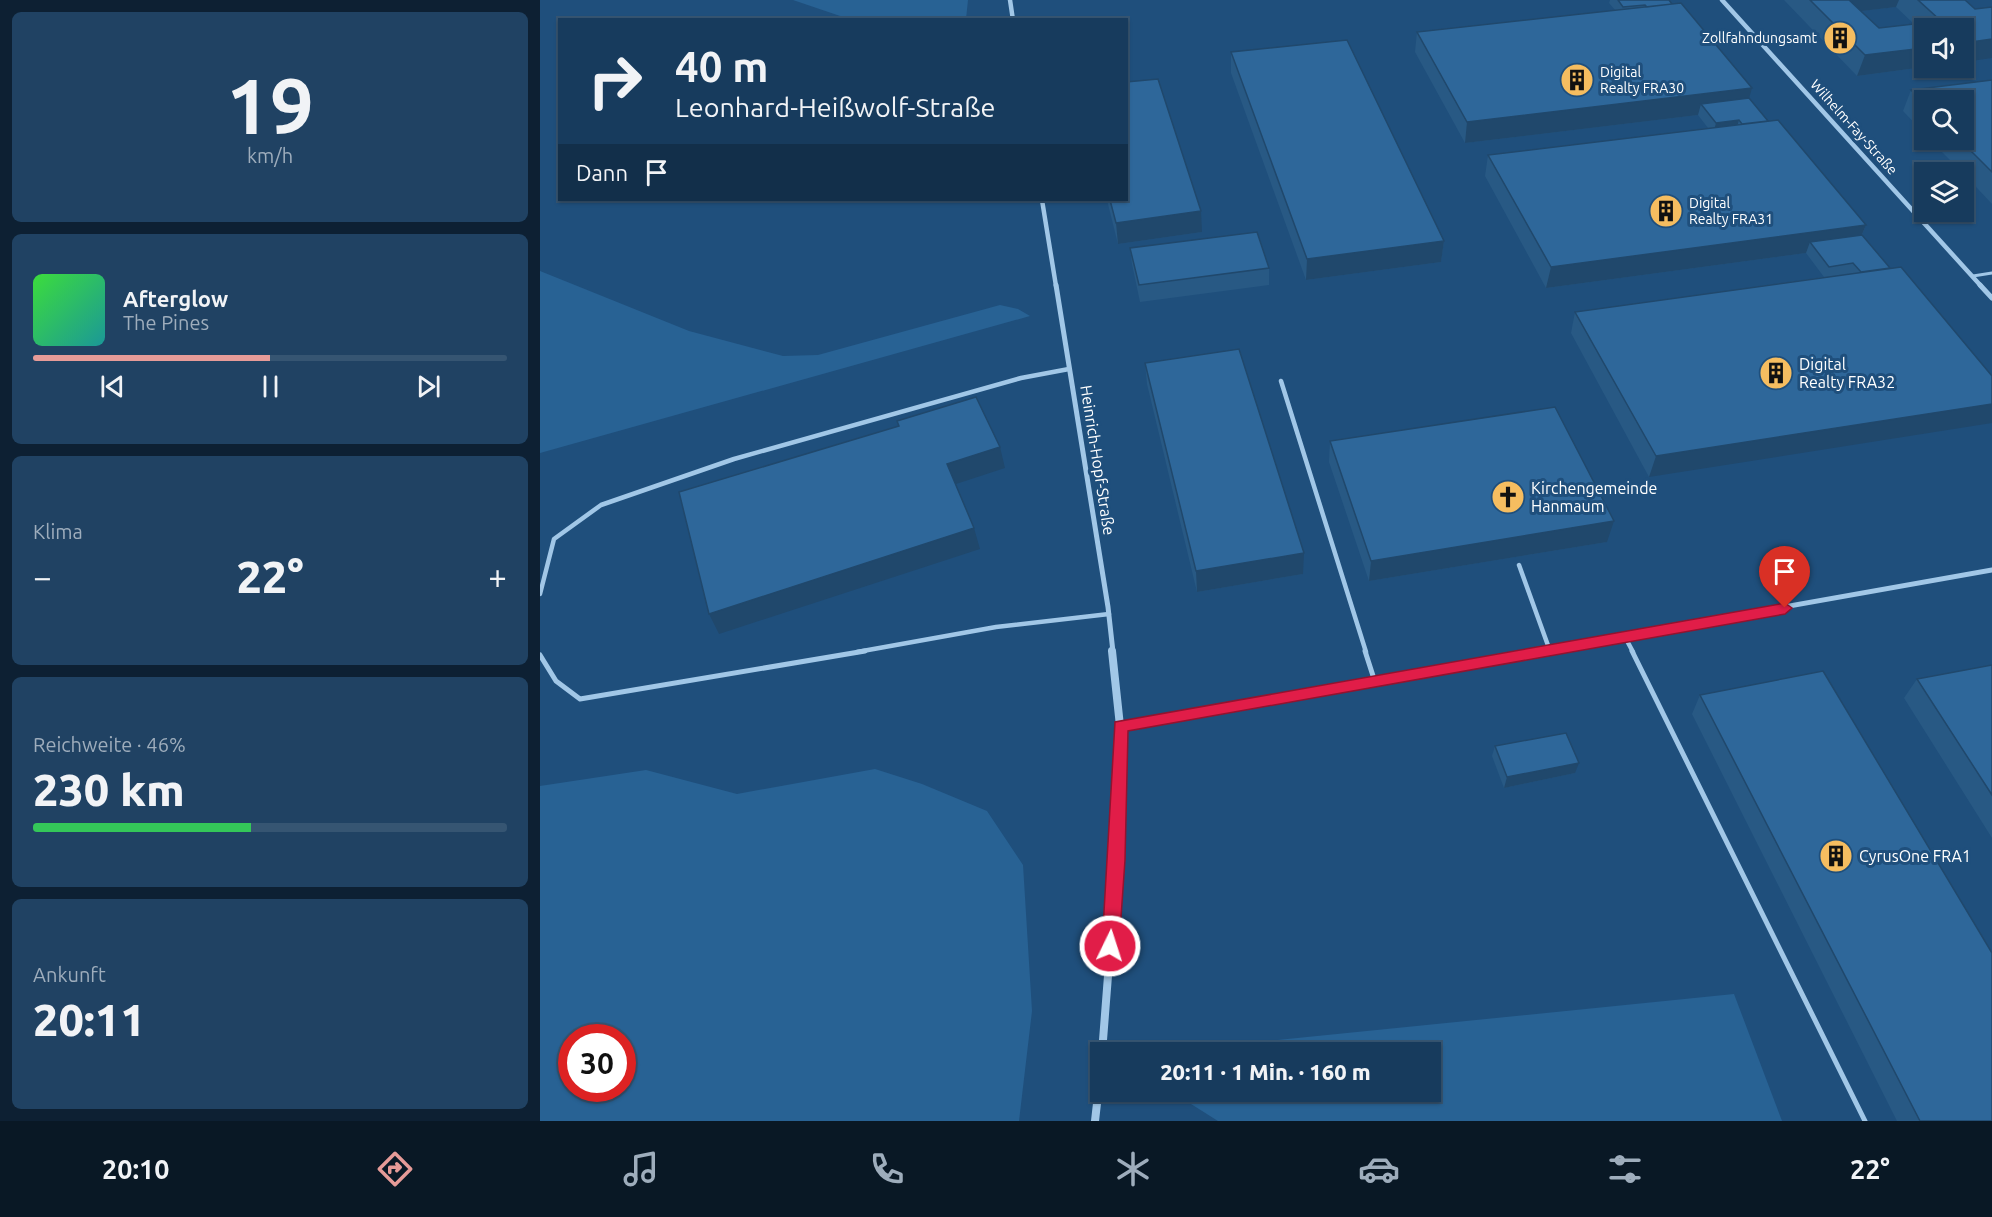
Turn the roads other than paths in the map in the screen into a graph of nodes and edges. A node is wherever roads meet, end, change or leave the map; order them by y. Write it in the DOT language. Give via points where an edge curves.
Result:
graph roads {
  1 [pos="1010,0"];
  2 [pos="1722,0"];
  3 [pos="1013,18"];
  4 [pos="1042,201"];
  5 [pos="1992,273"];
  6 [pos="1973,276"];
  7 [pos="1992,298"];
  8 [pos="1069,369"];
  9 [pos="1281,381"];
  10 [pos="1519,565"];
  11 [pos="1992,570"];
  12 [pos="540,594"];
  13 [pos="1109,614"];
  14 [pos="1625,637"];
  15 [pos="1550,651"];
  16 [pos="540,655"];
  17 [pos="1375,682"];
  18 [pos="1120,726"];
  19 [pos="1103,1042"];
  20 [pos="1097,1102"];
  21 [pos="1095,1121"];
  22 [pos="1865,1121"];
  1 -- 3 [label="street"];
  2 -- 6 [label="street, Wilhelm-Fay-Straße"];
  4 -- 8 [label="street, Heinrich-Hopf-Straße"];
  5 -- 6 [label="lane"];
  6 -- 7 [label="street, Wilhelm-Fay-Straße"];
  8 -- 12 [label="lane" via="1022,378 734,459 601,505 554,539"];
  8 -- 13 [label="street, Heinrich-Hopf-Straße"];
  9 -- 17 [label="lane"];
  10 -- 15 [label="lane"];
  11 -- 14 [label="street"];
  13 -- 16 [label="lane" via="1053,618 580,699 562,689"];
  13 -- 18 [label="street, Heinrich-Hopf-Straße"];
  14 -- 15 [label="street"];
  14 -- 22 [label="lane"];
  15 -- 17 [label="street"];
  17 -- 18 [label="street"];
  18 -- 19 [label="street, Heinrich-Hopf-Straße" via="1117,860"];
  20 -- 21 [label="street"];
}
